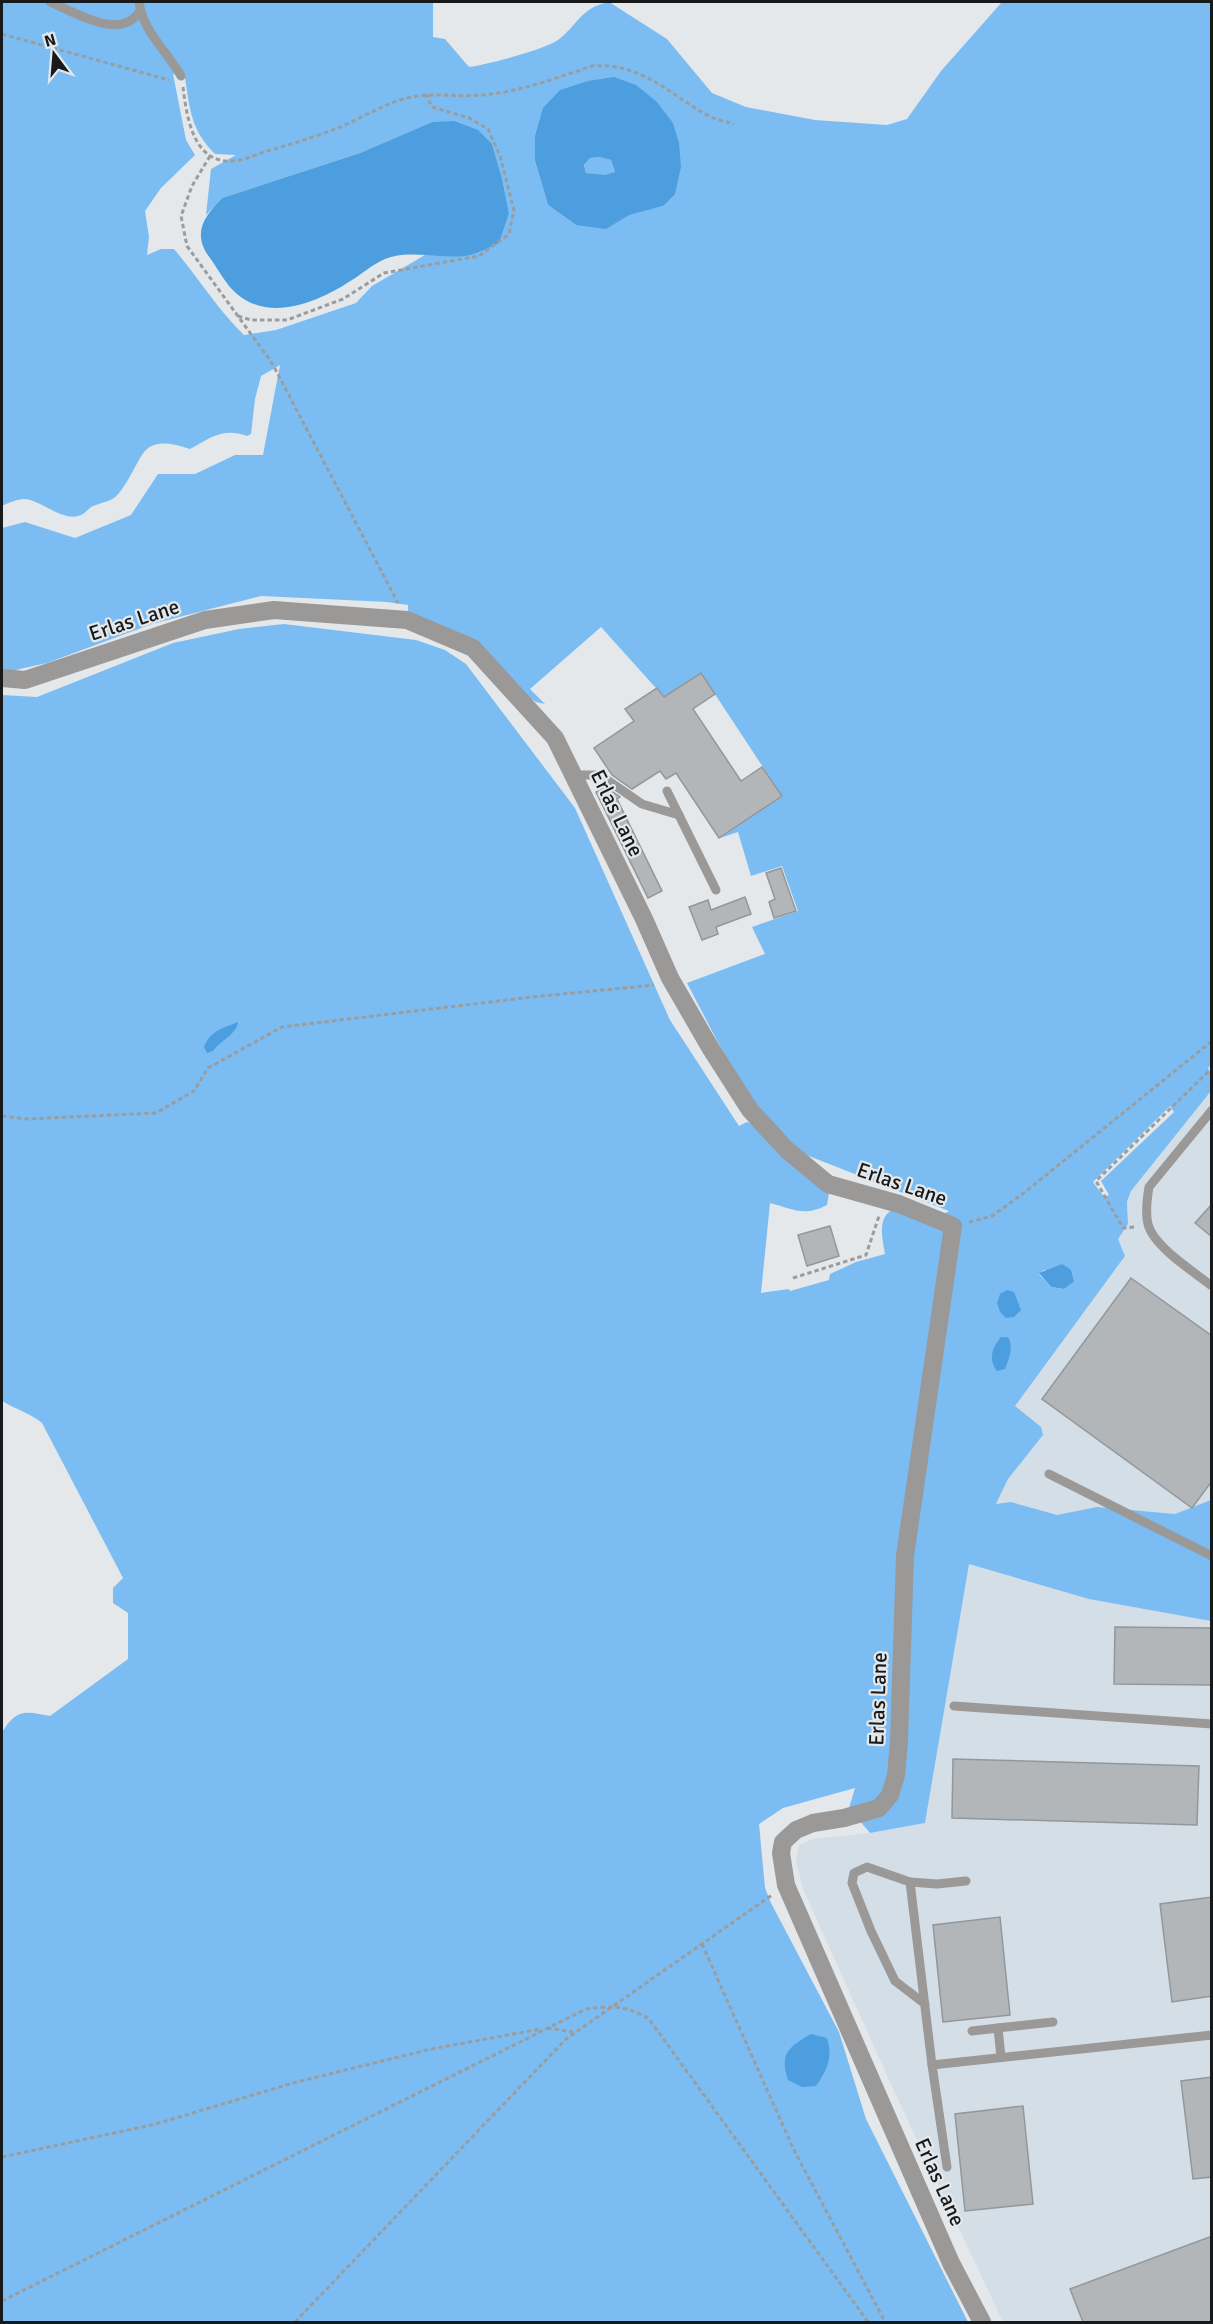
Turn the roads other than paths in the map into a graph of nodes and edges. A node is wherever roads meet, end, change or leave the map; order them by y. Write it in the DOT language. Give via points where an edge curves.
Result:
graph roads {
  1 [pos="50,2"];
  2 [pos="140,6"];
  3 [pos="181,80"];
  4 [pos="2,678"];
  5 [pos="574,775"];
  6 [pos="667,791"];
  7 [pos="679,815"];
  8 [pos="716,890"];
  9 [pos="1212,1110"];
  10 [pos="1212,1286"];
  11 [pos="1049,1474"];
  12 [pos="1212,1556"];
  13 [pos="954,1706"];
  14 [pos="1212,1724"];
  15 [pos="966,1881"];
  16 [pos="910,1882"];
  17 [pos="925,2004"];
  18 [pos="1053,2022"];
  19 [pos="998,2028"];
  20 [pos="972,2031"];
  21 [pos="1212,2035"];
  22 [pos="1001,2056"];
  23 [pos="932,2065"];
  24 [pos="947,2167"];
  25 [pos="982,2322"];
  1 -- 2 [label="lane" via="108,25 124,25 135,19"];
  2 -- 3 [label="lane" via="149,30"];
  4 -- 5 [label="street, Erlas Lane" via="26,680 205,620 274,610 407,621 474,648 555,738"];
  5 -- 7 [label="lane" via="600,775 642,804"];
  5 -- 25 [label="street, Erlas Lane" via="670,978 750,1110 787,1150 828,1184 891,1202 953,1226 905,1556 896,1775 890,1795 879,1808 796,1830 783,1842 781,1853 786,1886 951,2263"];
  6 -- 7 [label="lane"];
  7 -- 8 [label="lane"];
  9 -- 10 [label="lane" via="1149,1187 1146,1200 1148,1226 1158,1242"];
  11 -- 12 [label="lane"];
  13 -- 14 [label="lane"];
  15 -- 16 [label="lane"];
  16 -- 17 [label="lane"];
  16 -- 17 [label="lane" via="867,1867 854,1873 852,1883 895,1981"];
  17 -- 23 [label="lane"];
  18 -- 19 [label="lane"];
  19 -- 20 [label="lane"];
  19 -- 22 [label="lane"];
  21 -- 22 [label="lane"];
  22 -- 23 [label="lane"];
  23 -- 24 [label="lane"];
}
